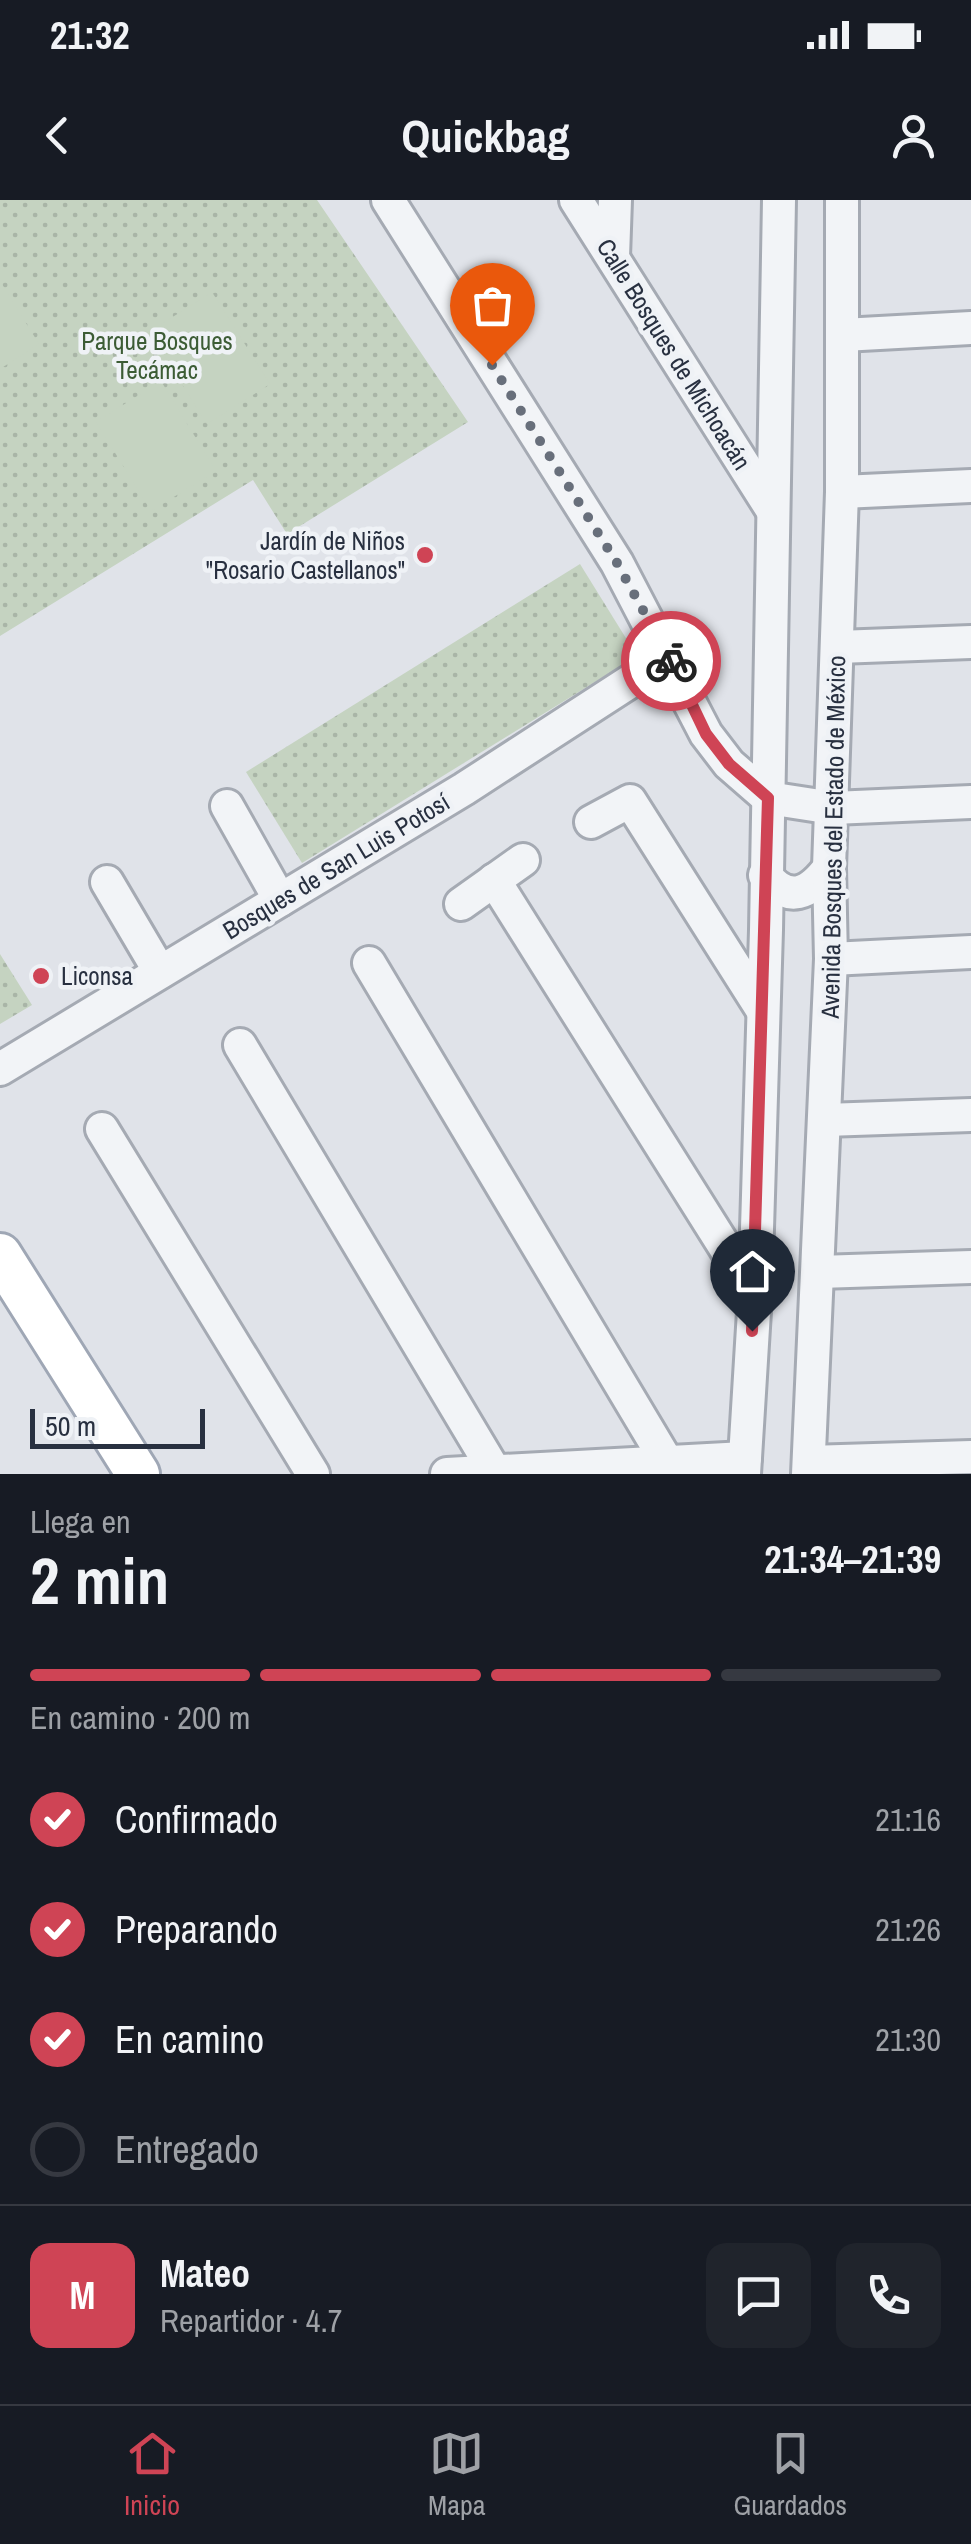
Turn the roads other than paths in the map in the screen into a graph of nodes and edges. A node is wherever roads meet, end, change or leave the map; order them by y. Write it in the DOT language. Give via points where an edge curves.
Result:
graph roads {
  1 [pos="388,200"];
  2 [pos="576,200"];
  3 [pos="615,200"];
  4 [pos="780,200"];
  5 [pos="842,200"];
  6 [pos="612,257"];
  7 [pos="971,328"];
  8 [pos="843,336"];
  9 [pos="971,486"];
  10 [pos="842,492"];
  11 [pos="771,508"];
  12 [pos="971,642"];
  13 [pos="838,647"];
  14 [pos="668,657"];
  15 [pos="768,798"];
  16 [pos="971,802"];
  17 [pos="227,806"];
  18 [pos="833,808"];
  19 [pos="591,822"];
  20 [pos="524,860"];
  21 [pos="829,868"];
  22 [pos="764,874"];
  23 [pos="494,880"];
  24 [pos="108,882"];
  25 [pos="280,900"];
  26 [pos="460,904"];
  27 [pos="766,930"];
  28 [pos="830,947"];
  29 [pos="971,952"];
  30 [pos="368,963"];
  31 [pos="160,972"];
  32 [pos="763,1012"];
  33 [pos="240,1045"];
  34 [pos="0,1069"];
  35 [pos="971,1114"];
  36 [pos="826,1120"];
  37 [pos="102,1129"];
  38 [pos="0,1255"];
  39 [pos="971,1267"];
  40 [pos="819,1272"];
  41 [pos="754,1295"];
  42 [pos="971,1457"];
  43 [pos="666,1462"];
  44 [pos="744,1466"];
  45 [pos="808,1468"];
  46 [pos="496,1472"];
  47 [pos="138,1474"];
  48 [pos="313,1474"];
  49 [pos="447,1474"];
  1 -- 14 [label="street" via="617,563"];
  2 -- 6 [label="street, Calle Bosques de Michoacán"];
  3 -- 6 [label="street"];
  4 -- 11 [label="street"];
  5 -- 8 [label="street, Avenida Bosques del Estado de México"];
  6 -- 11 [label="street, Calle Bosques de Michoacán"];
  7 -- 8 [label="street"];
  8 -- 10 [label="street, Avenida Bosques del Estado de México"];
  9 -- 10 [label="street"];
  10 -- 13 [label="street, Avenida Bosques del Estado de México"];
  11 -- 15 [label="street"];
  12 -- 13 [label="street"];
  13 -- 18 [label="street, Avenida Bosques del Estado de México"];
  14 -- 15 [label="street" via="706,734"];
  14 -- 25 [label="street, Bosques de San Luis Potosí"];
  15 -- 18 [label="street"];
  15 -- 22 [label="street"];
  16 -- 18 [label="street"];
  17 -- 25 [label="street"];
  18 -- 21 [label="street, Avenida Bosques del Estado de México"];
  19 -- 32 [label="street" via="630,800"];
  20 -- 23 [label="street"];
  21 -- 22 [label="street" via="803,893 787,892"];
  21 -- 28 [label="street, Avenida Bosques del Estado de México"];
  22 -- 27 [label="street"];
  23 -- 26 [label="street"];
  23 -- 41 [label="street"];
  24 -- 31 [label="street"];
  25 -- 31 [label="street, Bosques de San Luis Potosí"];
  27 -- 28 [label="street" via="797,914 810,918"];
  27 -- 32 [label="street"];
  28 -- 29 [label="street"];
  28 -- 36 [label="street, Avenida Bosques del Estado de México"];
  30 -- 43 [label="street"];
  31 -- 34 [label="street, Bosques de San Luis Potosí"];
  32 -- 41 [label="street"];
  33 -- 46 [label="street"];
  35 -- 36 [label="street"];
  36 -- 40 [label="street, Avenida Bosques del Estado de México"];
  37 -- 48 [label="street"];
  38 -- 47 [label="main road"];
  39 -- 40 [label="street"];
  40 -- 45 [label="street, Avenida Bosques del Estado de México"];
  41 -- 44 [label="street"];
  42 -- 45 [label="street"];
  43 -- 44 [label="street"];
  43 -- 46 [label="street"];
  46 -- 49 [label="street"];
}
